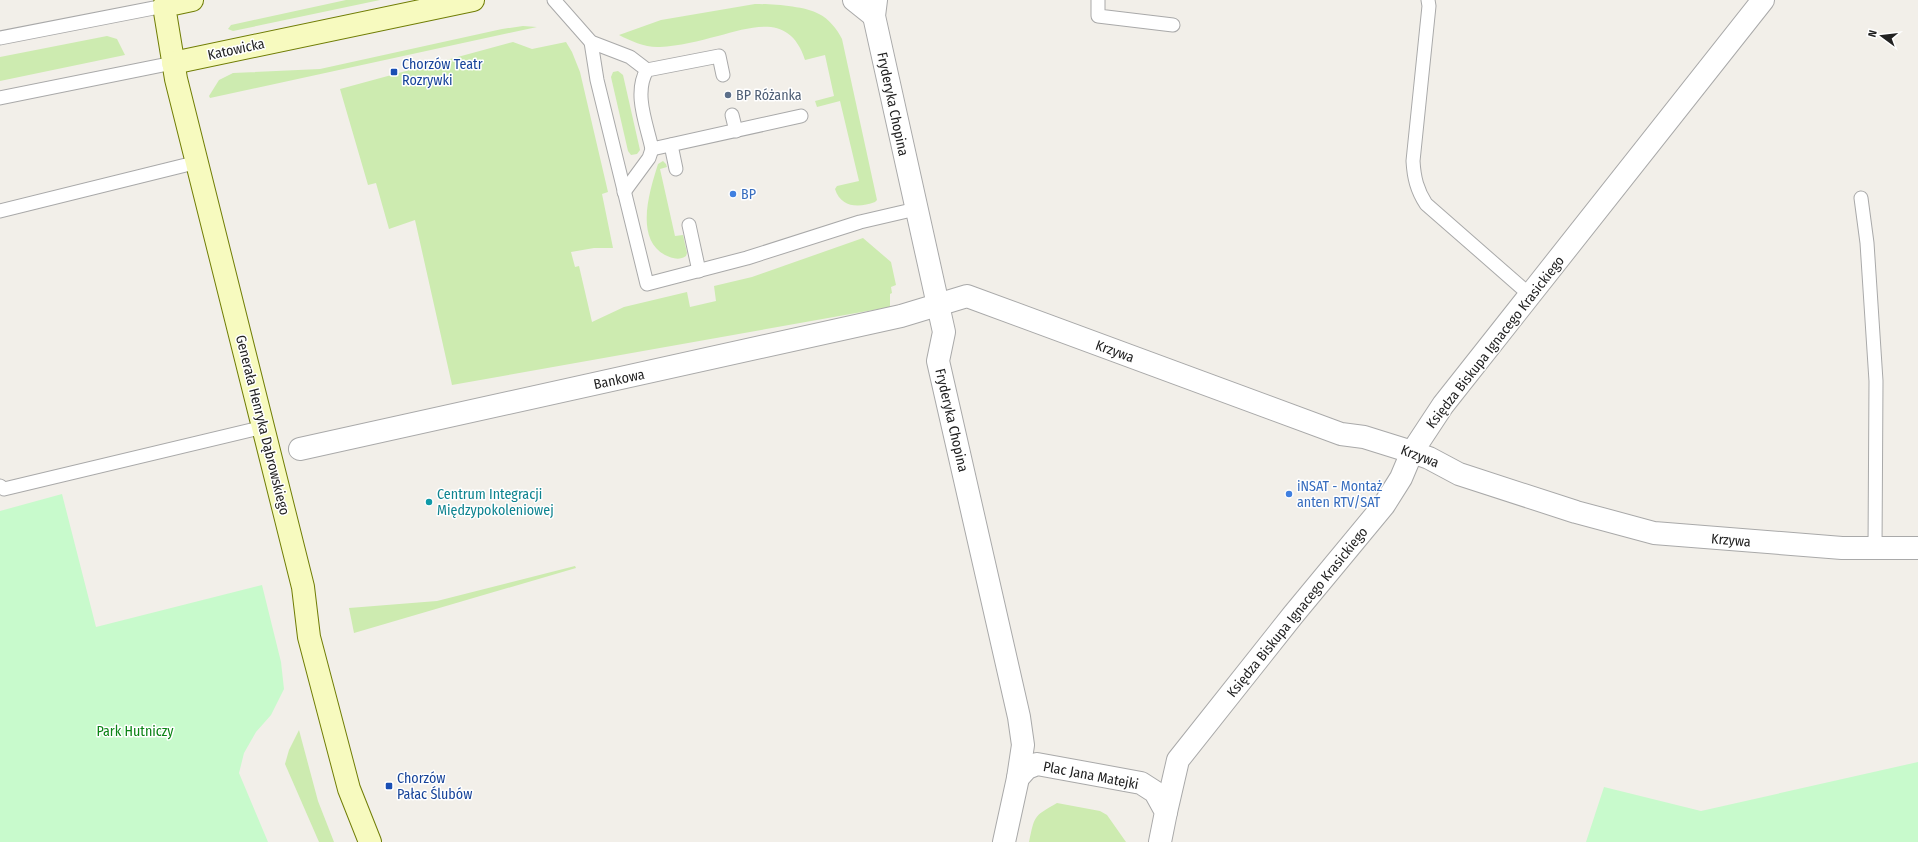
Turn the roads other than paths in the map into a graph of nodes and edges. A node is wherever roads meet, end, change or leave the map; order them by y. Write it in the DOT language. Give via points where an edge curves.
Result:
graph roads {
  1 [pos="192,0"];
  2 [pos="473,0"];
  3 [pos="554,0"];
  4 [pos="854,0"];
  5 [pos="1098,0"];
  6 [pos="1428,0"];
  7 [pos="1763,0"];
  8 [pos="164,3"];
  9 [pos="875,8"];
  10 [pos="1173,25"];
  11 [pos="0,38"];
  12 [pos="591,42"];
  13 [pos="174,63"];
  14 [pos="647,70"];
  15 [pos="723,75"];
  16 [pos="0,98"];
  17 [pos="732,115"];
  18 [pos="801,116"];
  19 [pos="736,131"];
  20 [pos="671,145"];
  21 [pos="652,149"];
  22 [pos="198,162"];
  23 [pos="676,168"];
  24 [pos="624,192"];
  25 [pos="1860,198"];
  26 [pos="916,209"];
  27 [pos="0,211"];
  28 [pos="689,225"];
  29 [pos="699,271"];
  30 [pos="1530,295"];
  31 [pos="938,304"];
  32 [pos="264,427"];
  33 [pos="300,449"];
  34 [pos="1412,452"];
  35 [pos="0,486"];
  36 [pos="1918,548"];
  37 [pos="1875,549"];
  38 [pos="1018,778"];
  39 [pos="1166,812"];
  40 [pos="370,842"];
  41 [pos="1004,842"];
  42 [pos="1160,842"];
  1 -- 8 [label="street"];
  2 -- 13 [label="street, Katowicka"];
  3 -- 12 [label="lane"];
  4 -- 9 [label="street"];
  5 -- 10 [label="lane" via="1098,16"];
  6 -- 30 [label="lane" via="1413,161 1414,177 1419,192 1426,204"];
  7 -- 30 [label="street, Księdza Biskupa Ignacego Krasickiego"];
  8 -- 11 [label="lane"];
  8 -- 13 [label="street, Generała Henryka Dąbrowskiego"];
  9 -- 26 [label="street, Fryderyka Chopina"];
  12 -- 14 [label="lane" via="630,57"];
  12 -- 24 [label="lane" via="597,80"];
  13 -- 16 [label="lane, Katowicka"];
  13 -- 22 [label="street, Generała Henryka Dąbrowskiego"];
  14 -- 15 [label="lane" via="719,56"];
  14 -- 21 [label="lane" via="640,94"];
  17 -- 19 [label="lane"];
  18 -- 19 [label="lane"];
  19 -- 20 [label="lane"];
  20 -- 21 [label="lane"];
  20 -- 23 [label="lane"];
  21 -- 24 [label="lane" via="649,158"];
  22 -- 27 [label="lane"];
  22 -- 32 [label="street, Generała Henryka Dąbrowskiego"];
  24 -- 29 [label="lane" via="647,284"];
  25 -- 37 [label="lane" via="1867,243 1876,382"];
  26 -- 29 [label="lane" via="860,222"];
  26 -- 31 [label="street, Fryderyka Chopina"];
  28 -- 29 [label="lane"];
  30 -- 34 [label="street, Księdza Biskupa Ignacego Krasickiego" via="1443,405"];
  31 -- 33 [label="street, Bankowa" via="901,316"];
  31 -- 34 [label="street, Krzywa" via="967,296 1341,434 1364,437"];
  31 -- 38 [label="street, Fryderyka Chopina" via="944,332 938,361 1019,717 1023,745"];
  32 -- 35 [label="lane" via="4,489"];
  32 -- 40 [label="street, Generała Henryka Dąbrowskiego" via="303,587 310,644 349,789"];
  34 -- 37 [label="street, Krzywa" via="1460,474 1576,512 1654,533"];
  34 -- 39 [label="street, Księdza Biskupa Ignacego Krasickiego" via="1401,478 1384,505 1178,760"];
  36 -- 37 [label="street, Krzywa"];
  38 -- 39 [label="street, Plac Jana Matejki" via="1027,768 1037,764 1141,783 1155,792"];
  38 -- 41 [label="street"];
  39 -- 42 [label="street"];
}
